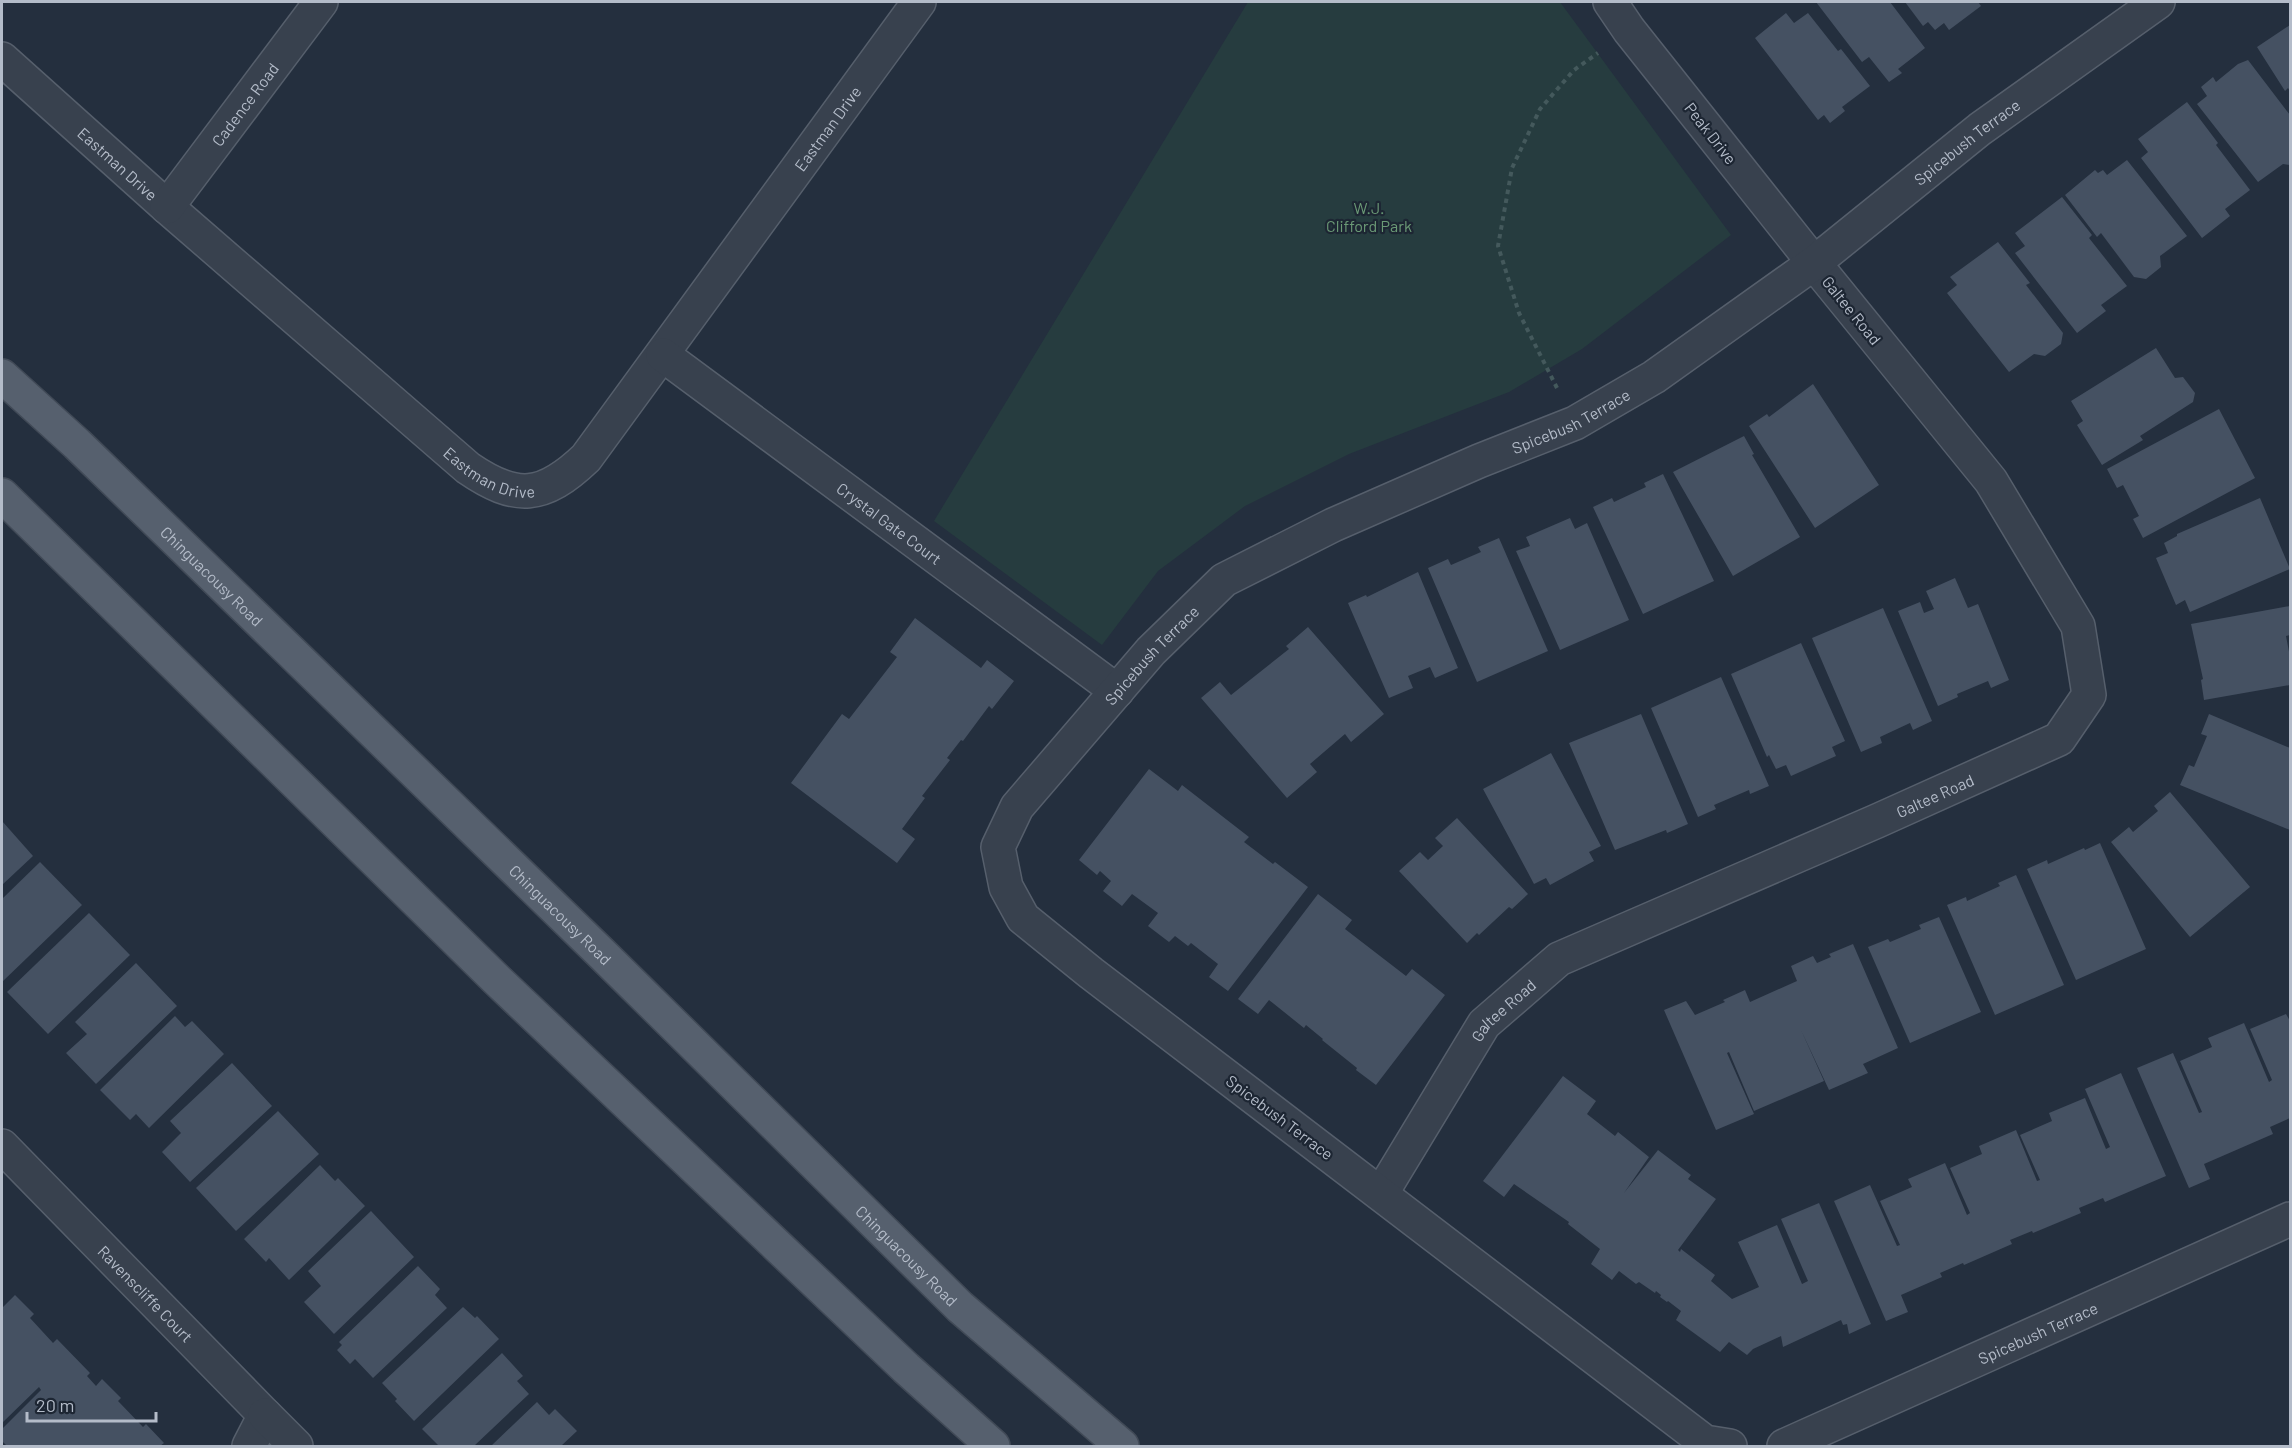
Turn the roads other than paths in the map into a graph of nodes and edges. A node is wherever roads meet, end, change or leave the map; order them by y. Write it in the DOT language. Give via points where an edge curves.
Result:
graph roads {
  1 [pos="321,2"];
  2 [pos="919,2"];
  3 [pos="1610,2"];
  4 [pos="2158,2"];
  5 [pos="2,59"];
  6 [pos="167,207"];
  7 [pos="1814,263"];
  8 [pos="663,355"];
  9 [pos="2,376"];
  10 [pos="2,495"];
  11 [pos="1117,691"];
  12 [pos="2,1146"];
  13 [pos="1381,1194"];
  14 [pos="2290,1219"];
  15 [pos="265,1415"];
  16 [pos="249,1446"];
  17 [pos="296,1446"];
  18 [pos="993,1446"];
  19 [pos="1122,1446"];
  20 [pos="1730,1446"];
  21 [pos="1784,1446"];
  1 -- 6 [label="street, Cadence Road"];
  2 -- 8 [label="street, Eastman Drive"];
  3 -- 7 [label="street, Peak Drive"];
  4 -- 7 [label="street, Spicebush Terrace" via="1980,129"];
  5 -- 6 [label="street, Eastman Drive"];
  6 -- 8 [label="street, Eastman Drive" via="468,468 506,490 527,492 548,487 567,476 586,458"];
  7 -- 11 [label="street, Spicebush Terrace" via="1654,377 1575,423 1332,525 1224,580 1150,651"];
  7 -- 13 [label="street, Galtee Road" via="1991,481 2078,626 2089,695 2059,739 1558,958 1484,1024"];
  8 -- 11 [label="street, Crystal Gate Court"];
  9 -- 19 [label="main road, Chinguacousy Road" via="120,485 960,1307"];
  10 -- 18 [label="main road" via="497,980"];
  11 -- 13 [label="street, Spicebush Terrace" via="1017,807 998,847 1006,887 1023,918"];
  12 -- 15 [label="street, Ravenscliffe Court"];
  13 -- 20 [label="street, Spicebush Terrace" via="1705,1442"];
  14 -- 21 [label="street, Spicebush Terrace"];
  15 -- 16 [label="street"];
  15 -- 17 [label="street, Ravenscliffe Court"];
}
